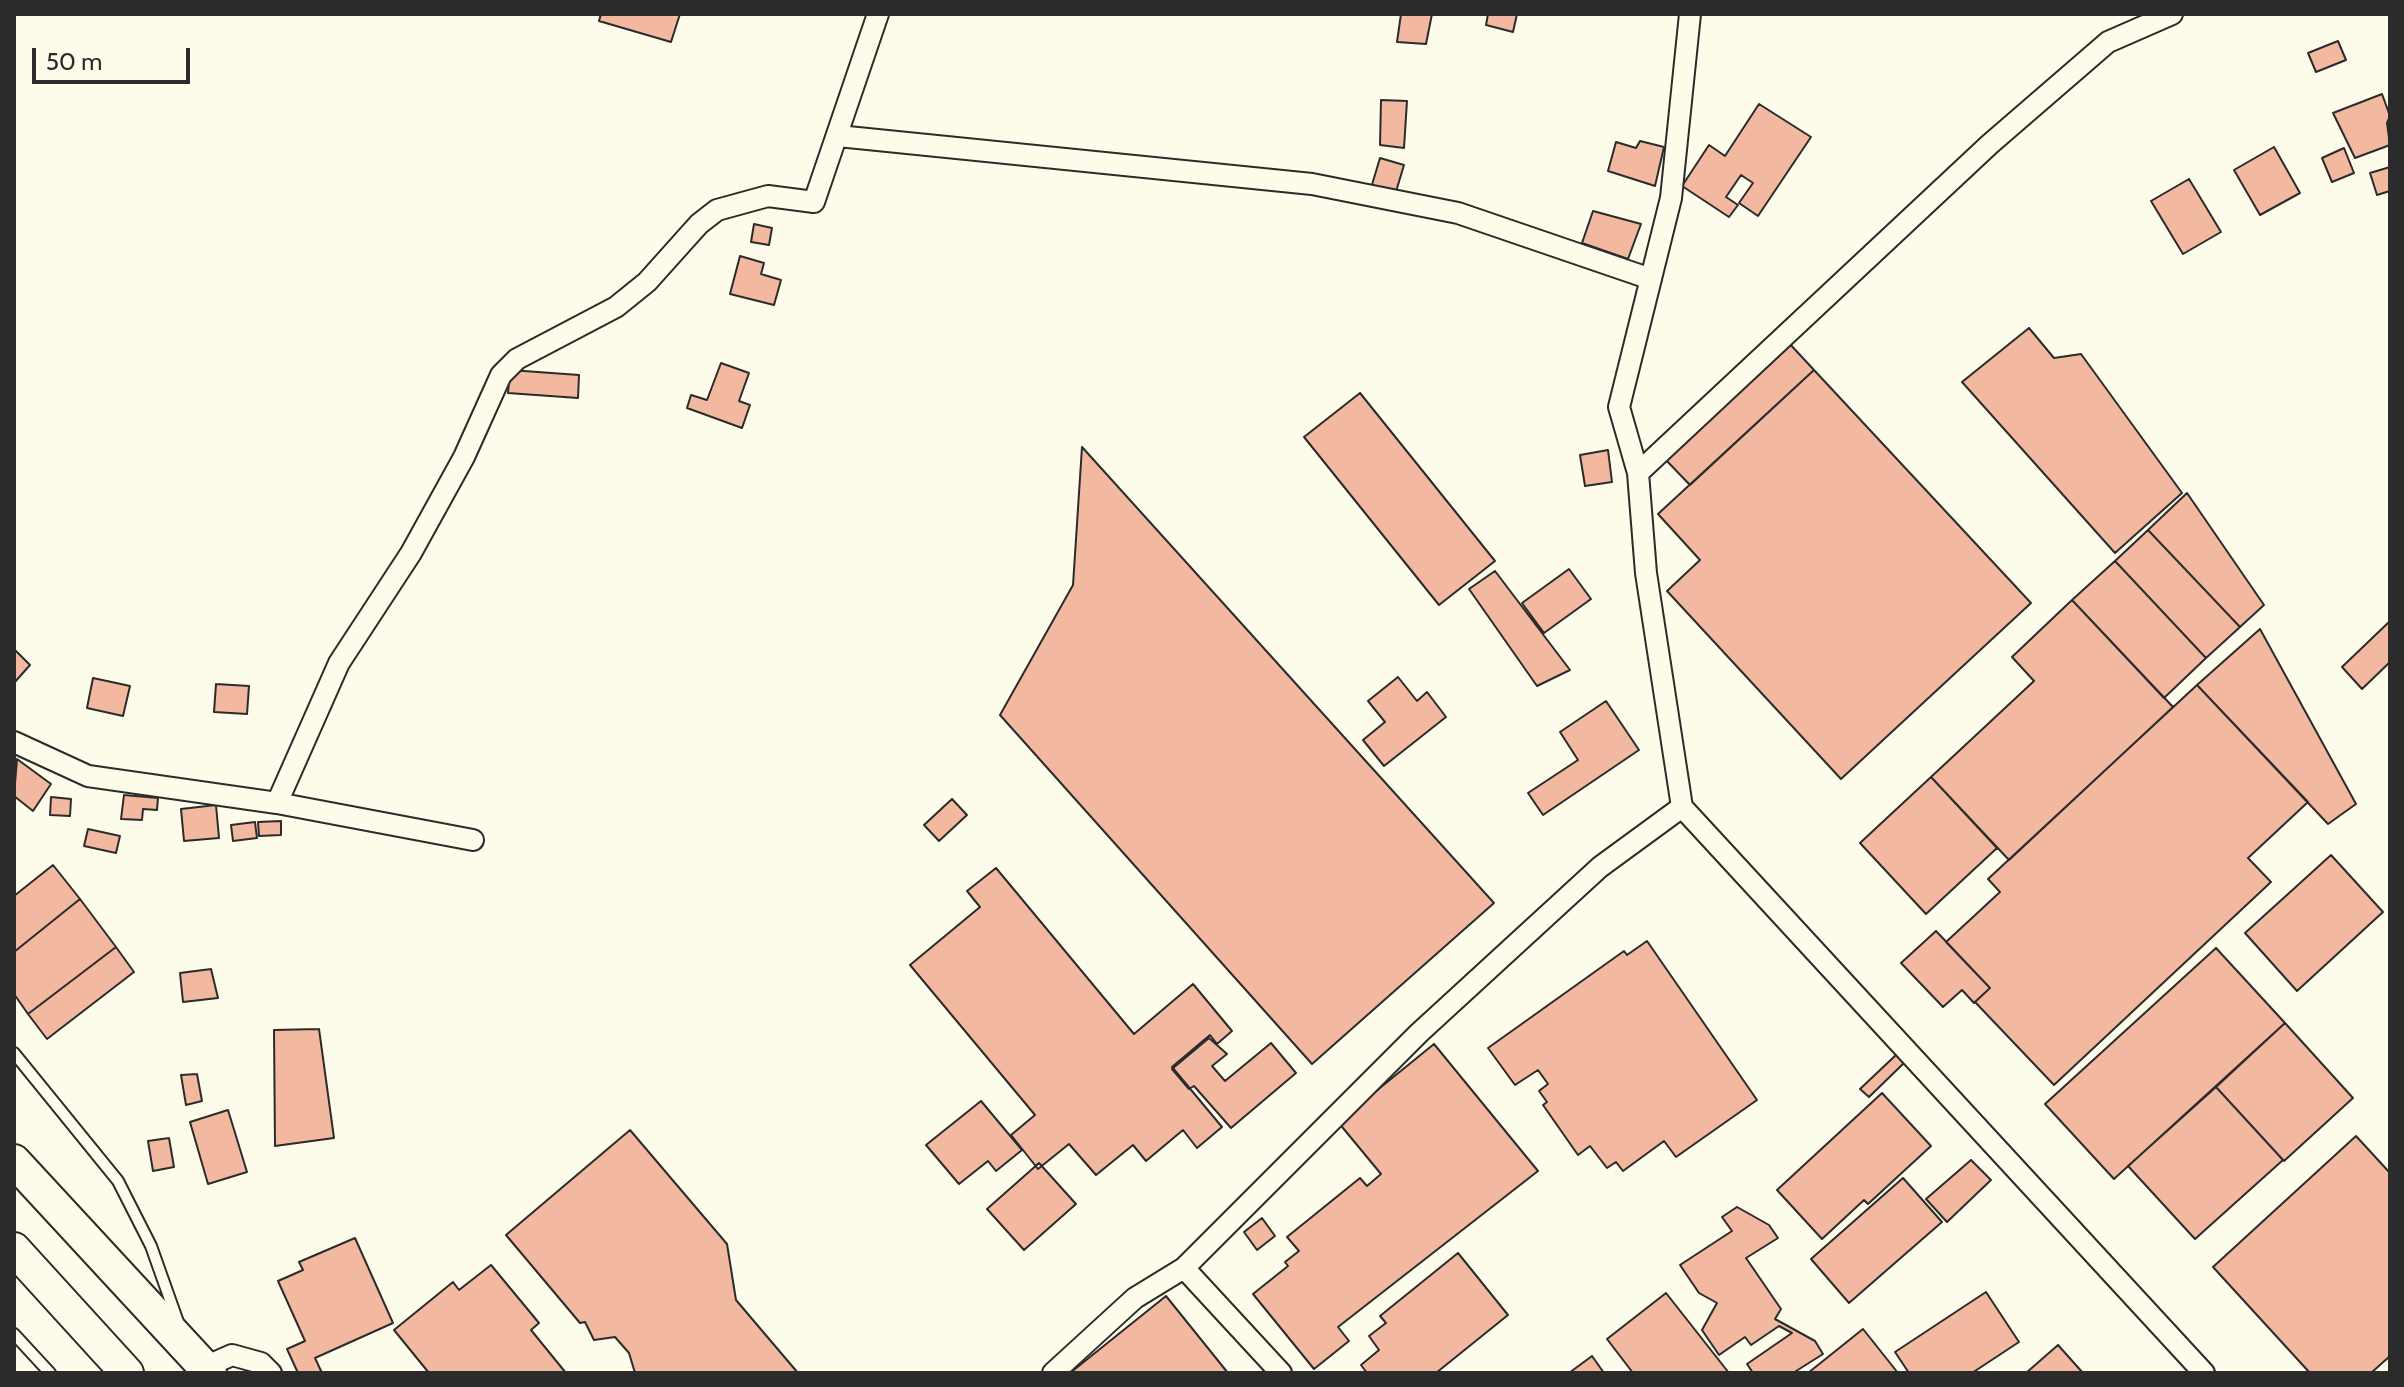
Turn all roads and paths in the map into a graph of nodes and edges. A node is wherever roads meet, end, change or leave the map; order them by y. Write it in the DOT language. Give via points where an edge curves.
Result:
graph roads {
  1 [pos="878,14"];
  2 [pos="1690,14"];
  3 [pos="2172,14"];
  4 [pos="838,136"];
  5 [pos="1651,279"];
  6 [pos="1638,473"];
  7 [pos="14,742"];
  8 [pos="277,803"];
  9 [pos="1682,807"];
  10 [pos="473,840"];
  11 [pos="14,1053"];
  12 [pos="14,1161"];
  13 [pos="14,1249"];
  14 [pos="1184,1268"];
  15 [pos="14,1334"];
  16 [pos="200,1362"];
  17 [pos="50,1373"];
  18 [pos="127,1373"];
  19 [pos="271,1373"];
  20 [pos="1053,1373"];
  21 [pos="1281,1373"];
  22 [pos="2204,1373"];
  1 -- 4 [label="street"];
  2 -- 5 [label="street" via="1671,198"];
  3 -- 6 [label="street" via="2108,42 1990,144"];
  4 -- 5 [label="street" via="1312,184 1458,213"];
  4 -- 8 [label="street" via="814,202 768,196 717,210 616,307 517,359 501,375 411,553 339,663"];
  5 -- 6 [label="street" via="1619,407"];
  6 -- 9 [label="street" via="1646,573"];
  7 -- 8 [label="street" via="88,776"];
  8 -- 10 [label="street"];
  9 -- 14 [label="street" via="1600,867 1419,1033"];
  9 -- 22 [label="street"];
  11 -- 16 [label="lane" via="118,1181"];
  12 -- 16 [label="highway"];
  13 -- 18 [label="highway"];
  14 -- 20 [label="street" via="1135,1298"];
  14 -- 21 [label="street"];
  15 -- 17 [label="lane"];
  16 -- 19 [label="street" via="232,1355 261,1363"];
}
